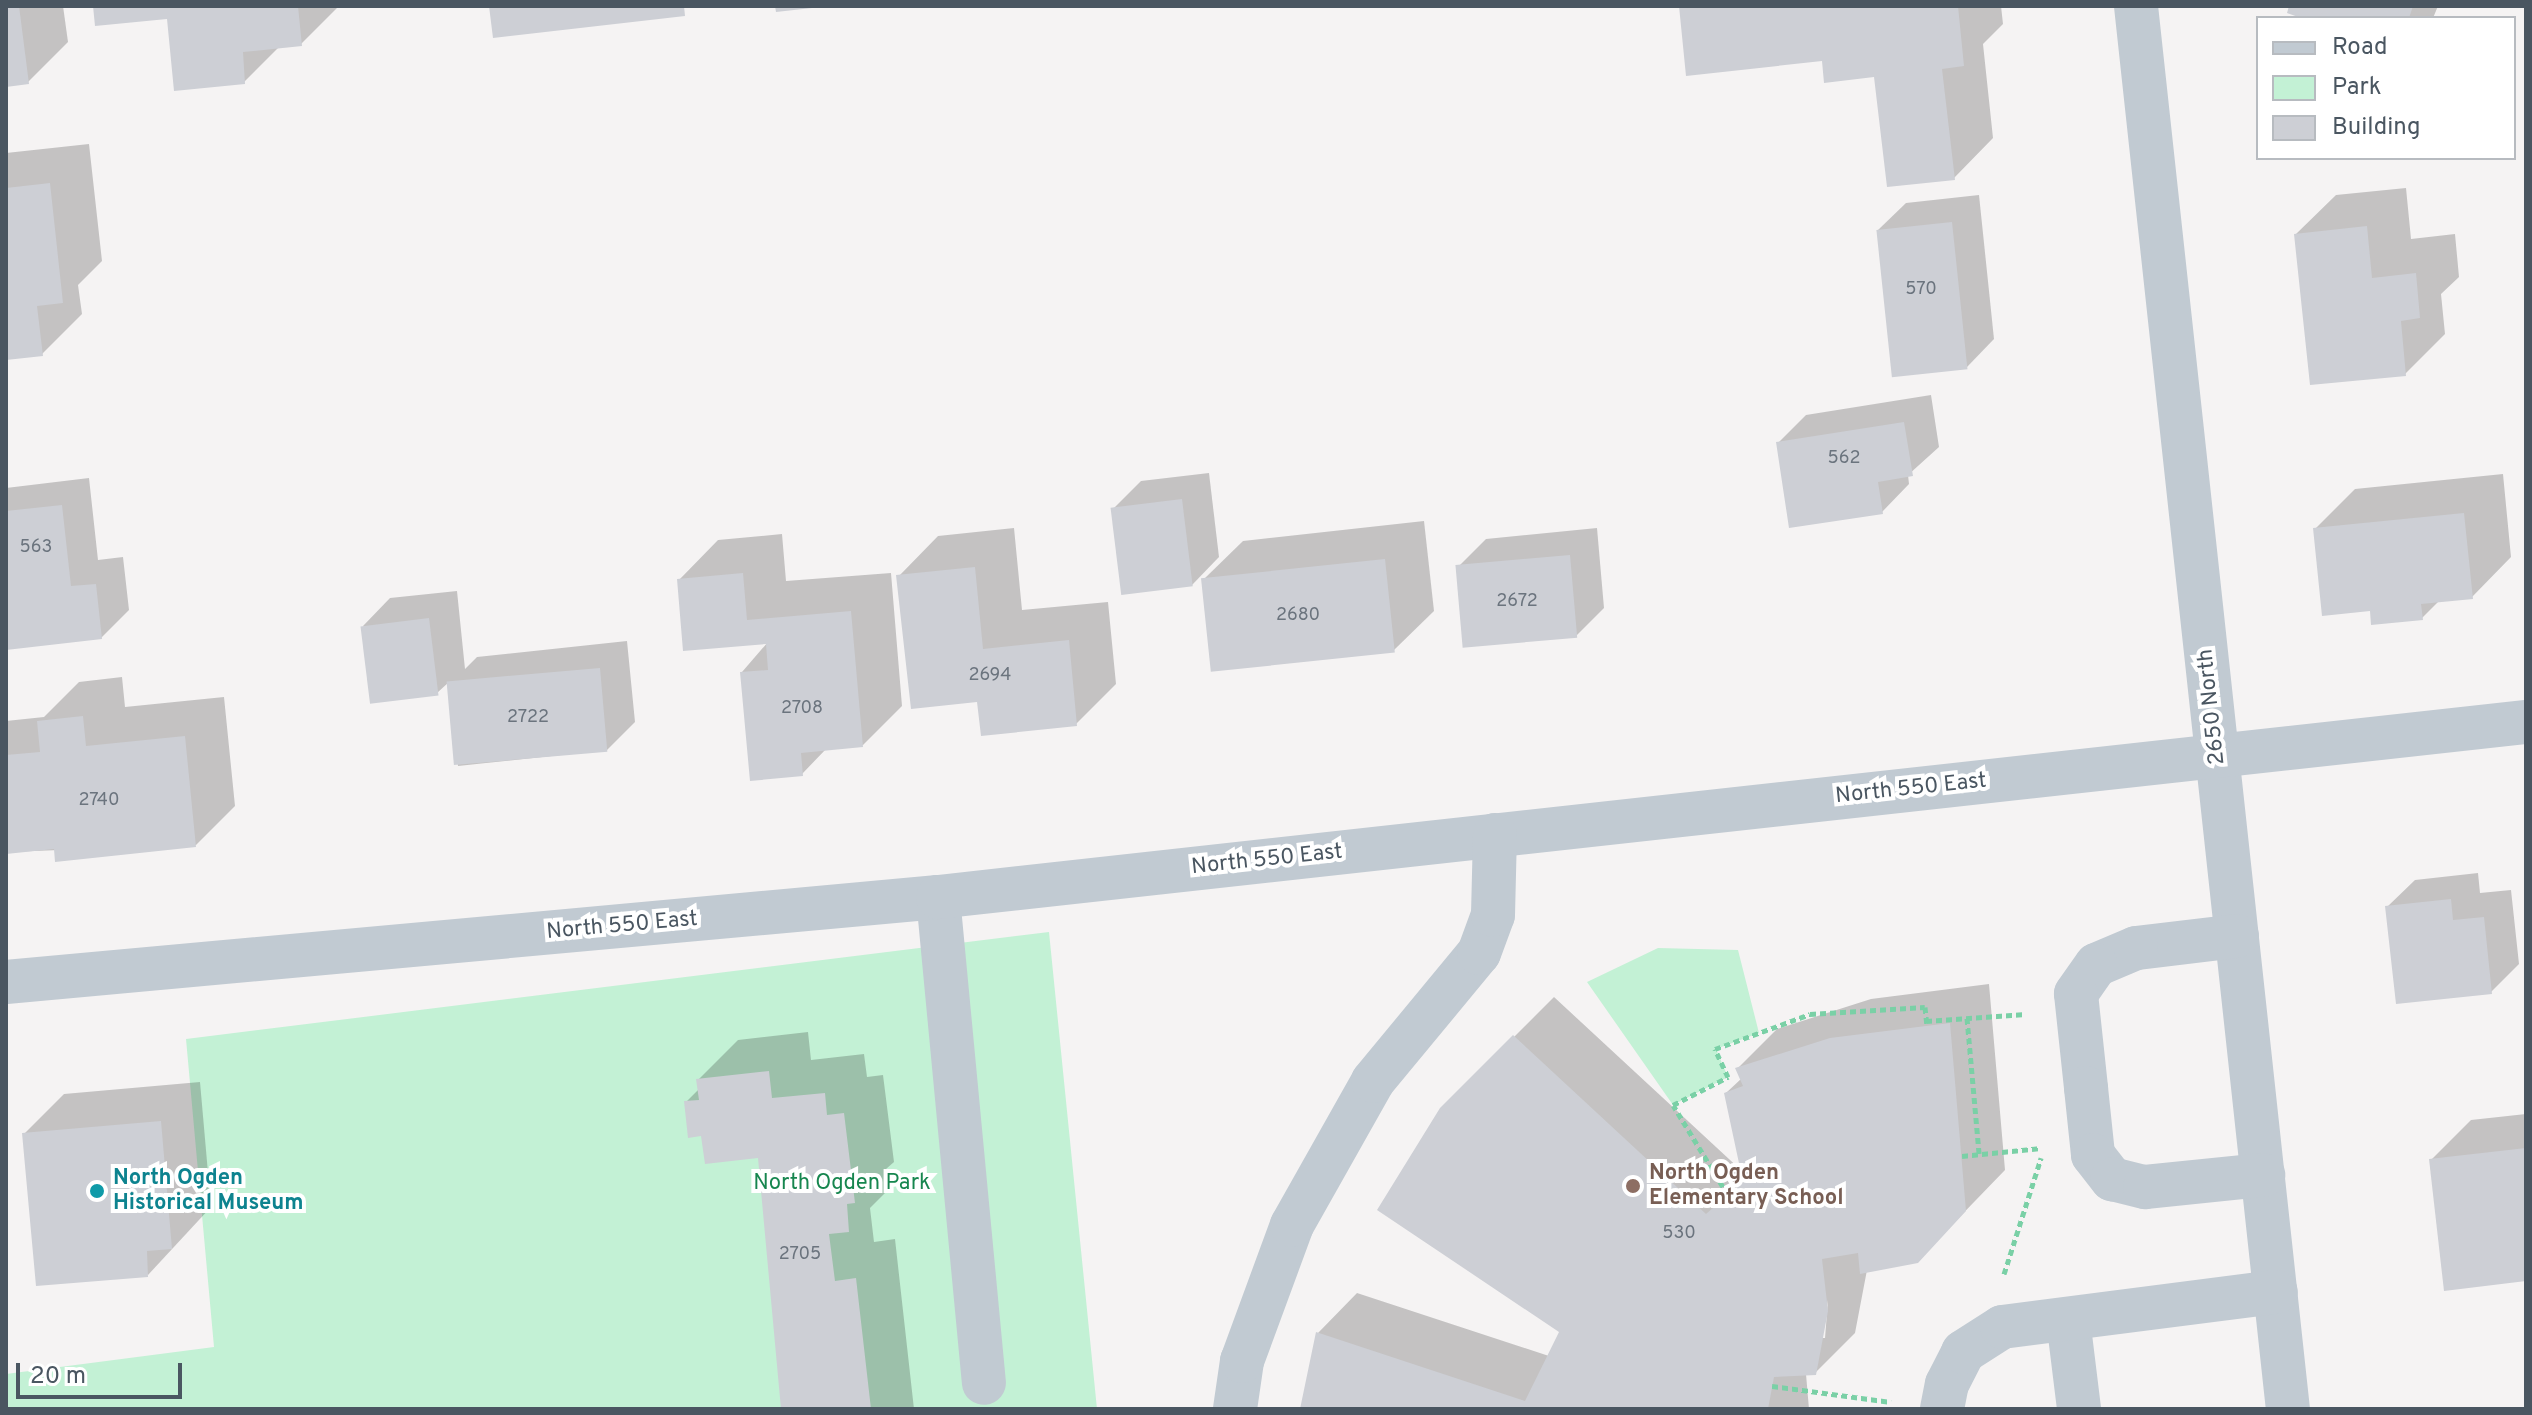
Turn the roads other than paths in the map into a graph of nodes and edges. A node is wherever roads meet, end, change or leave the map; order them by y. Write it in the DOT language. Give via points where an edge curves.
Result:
graph roads {
  1 [pos="2136,6"];
  2 [pos="2526,722"];
  3 [pos="2217,754"];
  4 [pos="1495,835"];
  5 [pos="938,897"];
  6 [pos="2237,936"];
  7 [pos="6,982"];
  8 [pos="2263,1175"];
  9 [pos="2276,1292"];
  10 [pos="2068,1319"];
  11 [pos="984,1383"];
  12 [pos="1235,1409"];
  13 [pos="1942,1409"];
  14 [pos="2079,1409"];
  15 [pos="2288,1409"];
  1 -- 3 [label="street, 2650 North"];
  2 -- 3 [label="street, North 550 East"];
  3 -- 4 [label="street, North 550 East"];
  3 -- 6 [label="street, 2650 North"];
  4 -- 5 [label="street, North 550 East"];
  4 -- 12 [label="street" via="1493,915 1479,953 1373,1081 1292,1225 1242,1361"];
  5 -- 7 [label="street, North 550 East"];
  5 -- 11 [label="street"];
  6 -- 8 [label="street, 2650 North"];
  6 -- 8 [label="street" via="2136,948 2096,965 2076,994 2093,1155 2112,1179 2145,1187"];
  8 -- 9 [label="street, 2650 North"];
  9 -- 10 [label="street"];
  9 -- 15 [label="street, 2650 North"];
  10 -- 13 [label="street" via="2002,1327 1963,1352"];
  10 -- 14 [label="street"];
}
